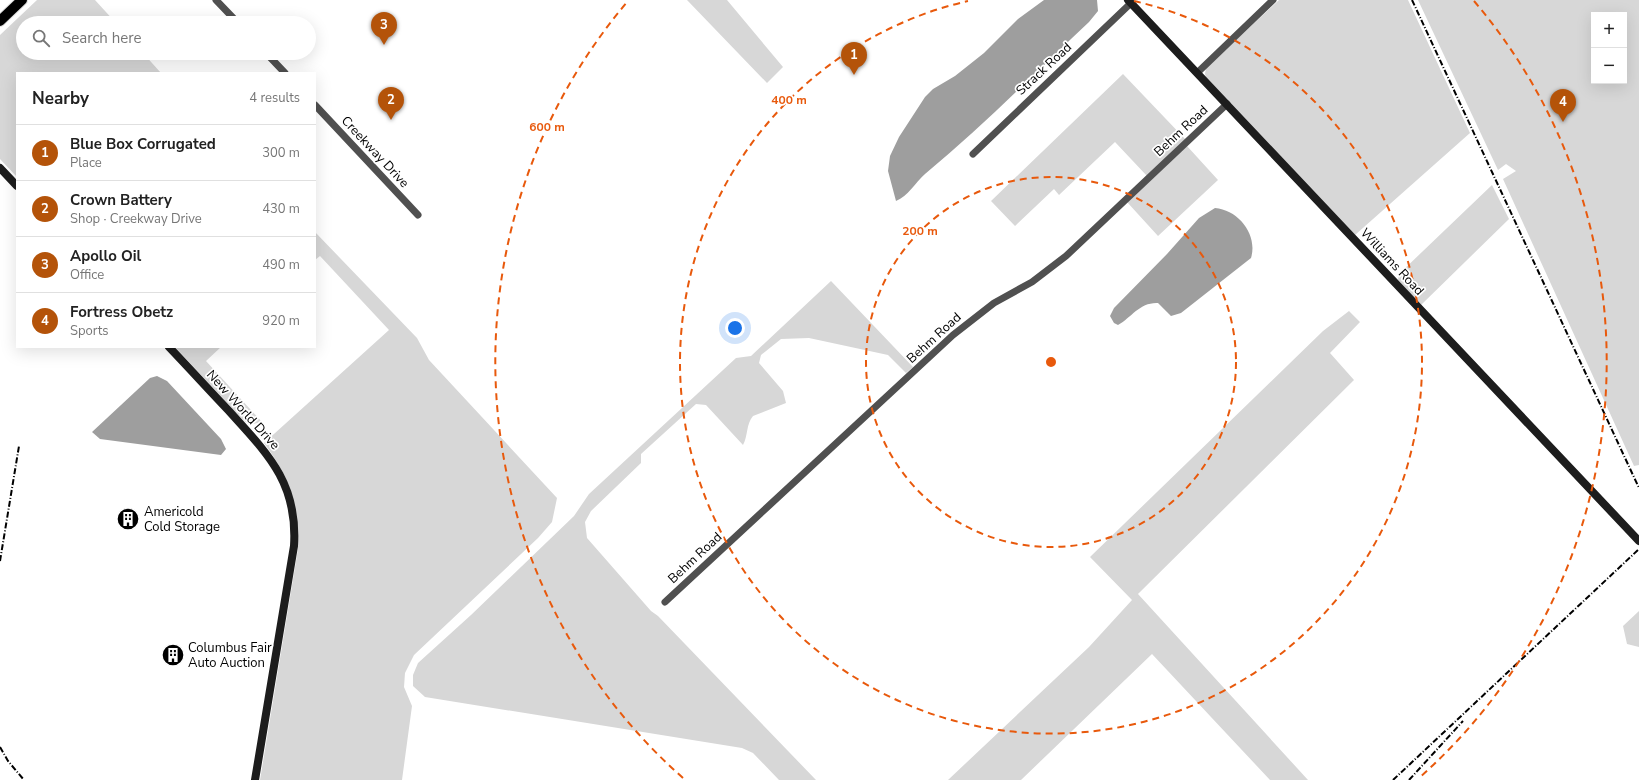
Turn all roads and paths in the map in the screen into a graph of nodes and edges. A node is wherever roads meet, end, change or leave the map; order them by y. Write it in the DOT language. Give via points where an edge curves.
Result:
graph roads {
  1 [pos="22,0"];
  2 [pos="216,0"];
  3 [pos="1273,0"];
  4 [pos="1130,2"];
  5 [pos="231,16"];
  6 [pos="0,21"];
  7 [pos="273,60"];
  8 [pos="284,72"];
  9 [pos="1196,73"];
  10 [pos="1227,104"];
  11 [pos="316,106"];
  12 [pos="973,154"];
  13 [pos="0,168"];
  14 [pos="16,185"];
  15 [pos="418,215"];
  16 [pos="169,348"];
  17 [pos="1639,541"];
  18 [pos="666,602"];
  19 [pos="255,780"];
  1 -- 6 [label="main road"];
  2 -- 5 [label="street"];
  3 -- 9 [label="street"];
  4 -- 9 [label="main road, Williams Road"];
  4 -- 12 [label="street, Strack Road"];
  7 -- 8 [label="street"];
  9 -- 10 [label="main road, Williams Road"];
  10 -- 17 [label="main road, Williams Road"];
  10 -- 18 [label="street, Behm Road" via="1066,256 1032,282 994,303 953,335"];
  11 -- 15 [label="street, Creekway Drive"];
  13 -- 14 [label="main road"];
  16 -- 19 [label="main road, New World Drive" via="275,464 284,482 293,512 294,546"];
}
